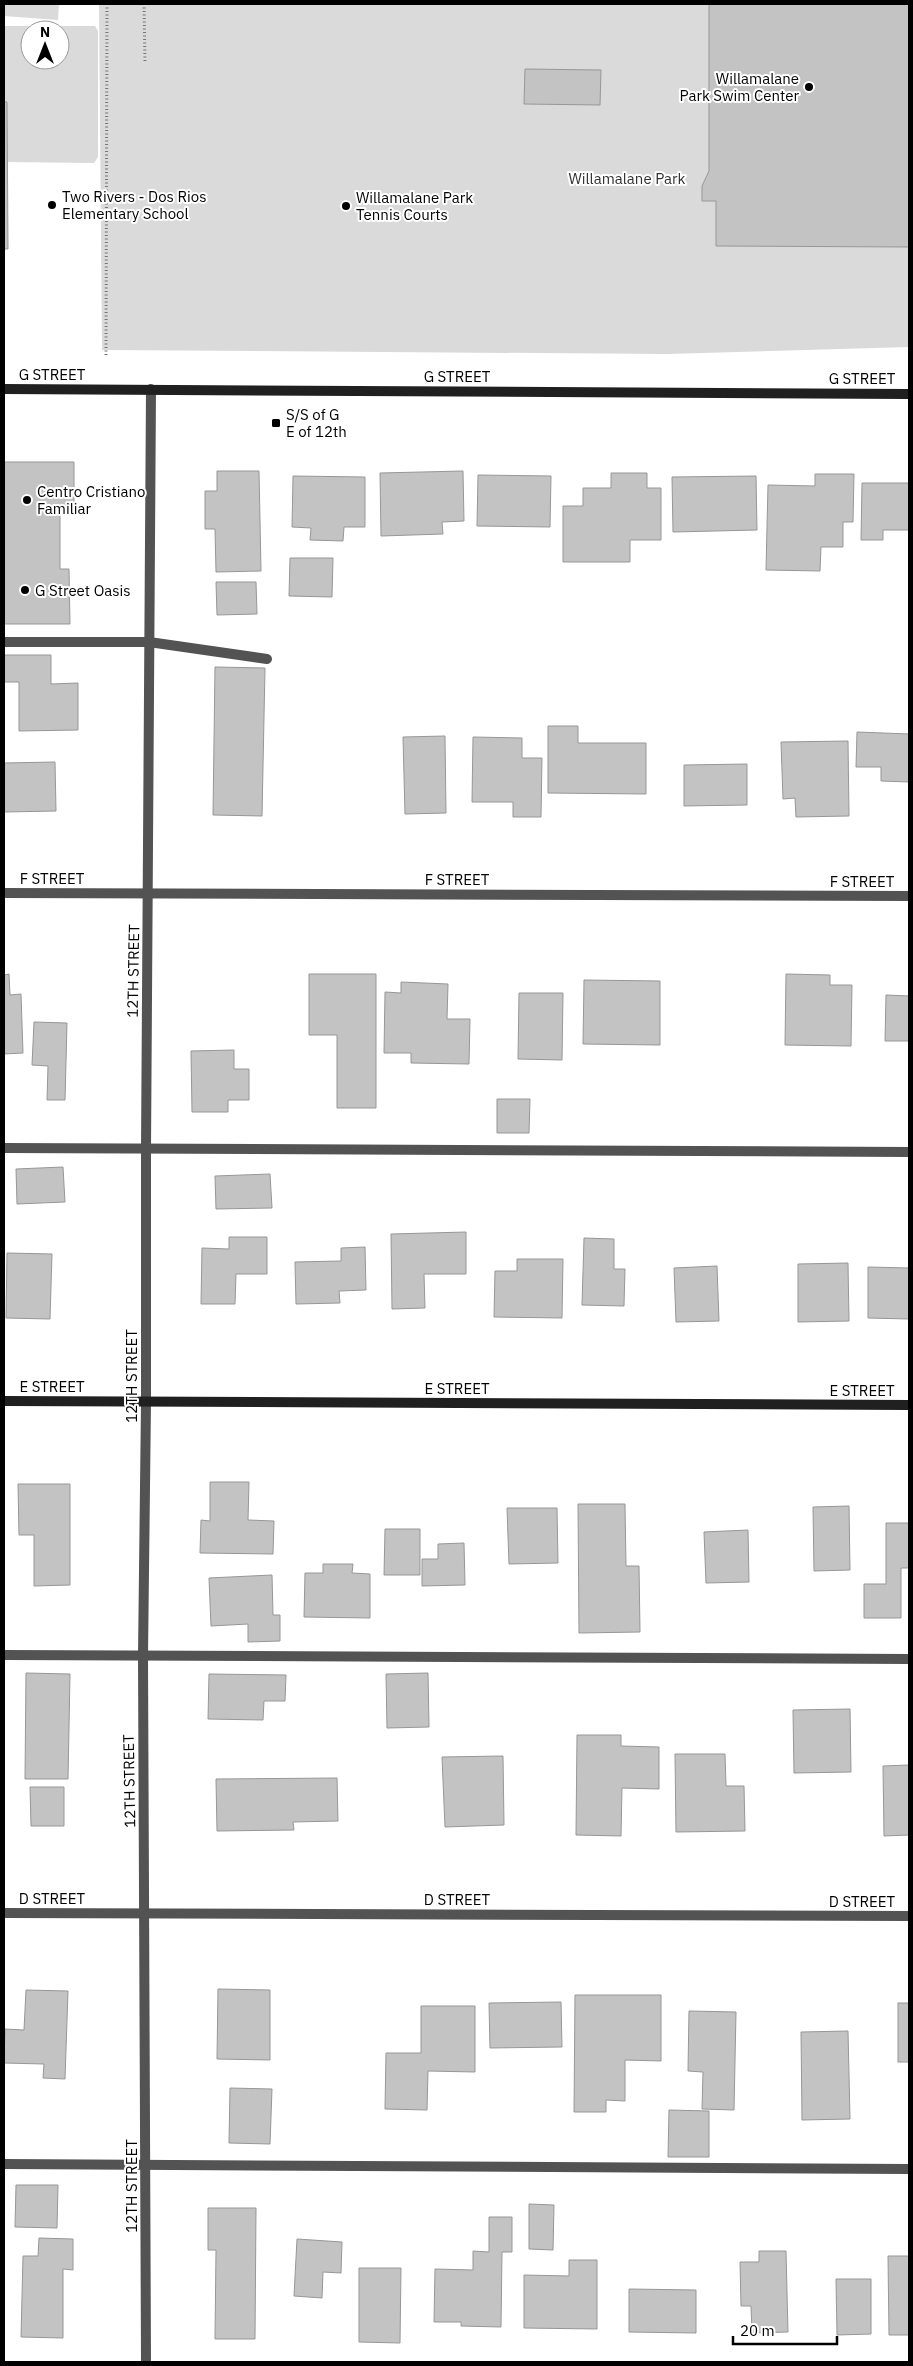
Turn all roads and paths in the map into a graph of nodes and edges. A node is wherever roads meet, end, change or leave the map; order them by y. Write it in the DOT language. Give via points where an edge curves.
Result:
graph roads {
  1 [pos="107,4"];
  2 [pos="144,4"];
  3 [pos="145,63"];
  4 [pos="106,355"];
  5 [pos="4,389"];
  6 [pos="151,390"];
  7 [pos="909,394"];
  8 [pos="4,642"];
  9 [pos="149,642"];
  10 [pos="267,659"];
  11 [pos="4,893"];
  12 [pos="148,893"];
  13 [pos="909,896"];
  14 [pos="4,1148"];
  15 [pos="146,1149"];
  16 [pos="909,1152"];
  17 [pos="4,1401"];
  18 [pos="146,1402"];
  19 [pos="909,1405"];
  20 [pos="4,1655"];
  21 [pos="143,1656"];
  22 [pos="909,1660"];
  23 [pos="4,1912"];
  24 [pos="145,1913"];
  25 [pos="909,1916"];
  26 [pos="4,2164"];
  27 [pos="146,2164"];
  28 [pos="909,2169"];
  29 [pos="146,2362"];
  1 -- 4 [label="path"];
  2 -- 3 [label="path"];
  5 -- 6 [label="street, G STREET"];
  6 -- 7 [label="street, G STREET"];
  6 -- 9 [label="street, 12TH STREET"];
  8 -- 9 [label="street"];
  9 -- 10 [label="street"];
  9 -- 12 [label="street, 12TH STREET"];
  11 -- 12 [label="street, F STREET"];
  12 -- 13 [label="street, F STREET"];
  12 -- 15 [label="street, 12TH STREET"];
  14 -- 15 [label="street"];
  15 -- 16 [label="street"];
  15 -- 18 [label="street, 12TH STREET"];
  17 -- 18 [label="street, E STREET"];
  18 -- 19 [label="street, E STREET"];
  18 -- 21 [label="street, 12TH STREET"];
  20 -- 21 [label="street"];
  21 -- 22 [label="street"];
  21 -- 24 [label="street, 12TH STREET"];
  23 -- 24 [label="street, D STREET"];
  24 -- 25 [label="street, D STREET"];
  24 -- 27 [label="street, 12TH STREET"];
  26 -- 27 [label="street"];
  27 -- 28 [label="street"];
  27 -- 29 [label="street, 12TH STREET"];
}
